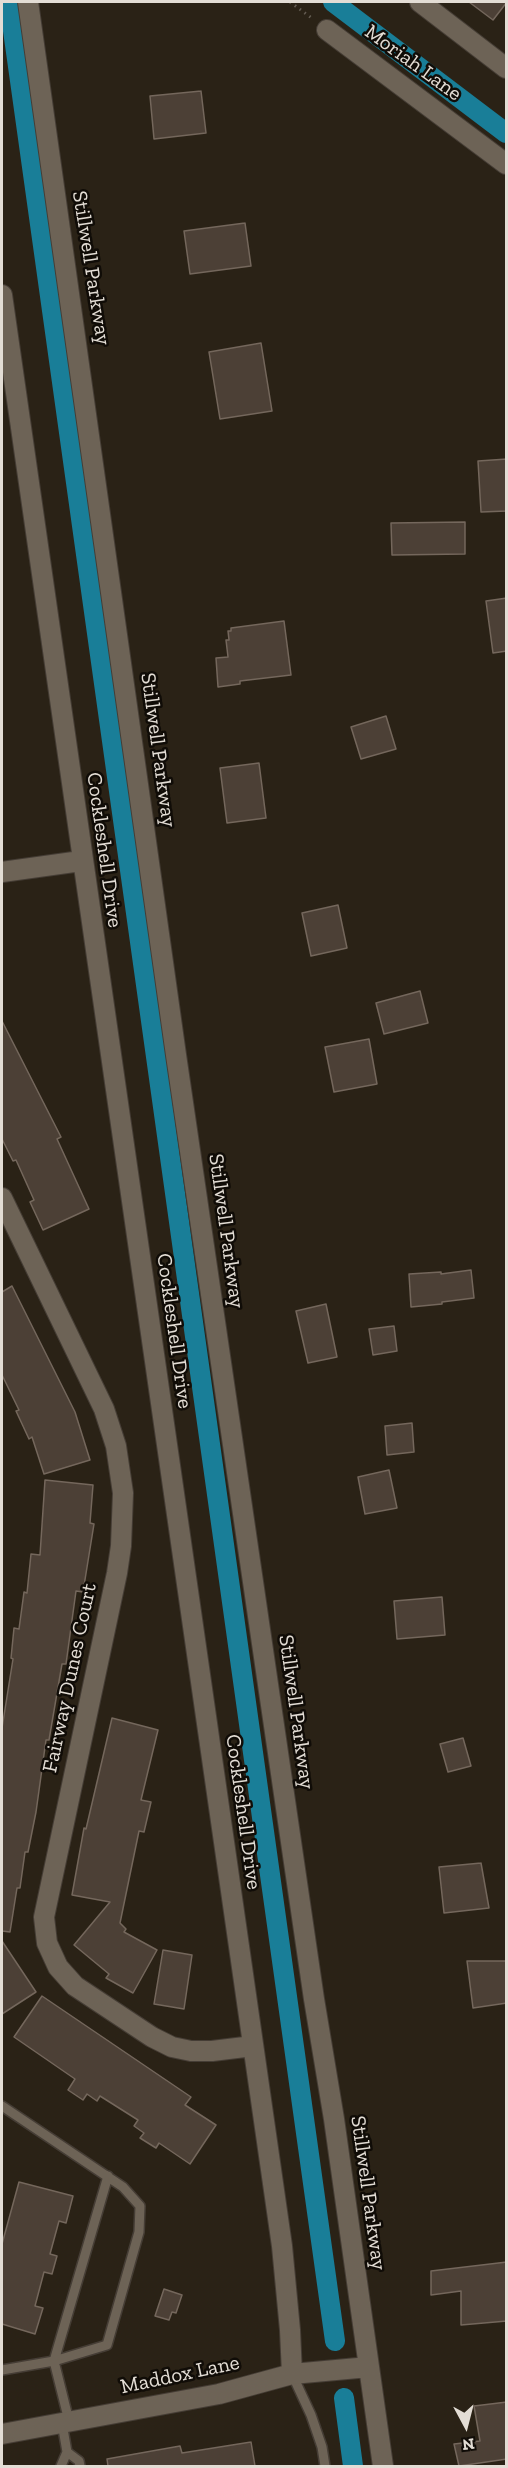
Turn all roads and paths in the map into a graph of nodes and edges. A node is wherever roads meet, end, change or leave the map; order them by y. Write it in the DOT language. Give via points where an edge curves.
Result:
graph roads {
  1 [pos="28,2"];
  2 [pos="290,2"];
  3 [pos="420,2"];
  4 [pos="327,30"];
  5 [pos="507,68"];
  6 [pos="507,164"];
  7 [pos="2,295"];
  8 [pos="81,861"];
  9 [pos="2,872"];
  10 [pos="2,1198"];
  11 [pos="253,2046"];
  12 [pos="2,2106"];
  13 [pos="108,2176"];
  14 [pos="54,2361"];
  15 [pos="369,2367"];
  16 [pos="2,2370"];
  17 [pos="292,2374"];
  18 [pos="65,2422"];
  19 [pos="2,2434"];
  20 [pos="67,2452"];
  21 [pos="61,2466"];
  22 [pos="80,2466"];
  23 [pos="325,2466"];
  24 [pos="383,2466"];
  1 -- 15 [label="street, Stillwell Parkway" via="176,1055"];
  2 -- 4 [label="path"];
  3 -- 5 [label="street"];
  4 -- 6 [label="street, Moriah Lane"];
  7 -- 8 [label="street, Cockleshell Drive"];
  8 -- 9 [label="street"];
  8 -- 11 [label="street, Cockleshell Drive"];
  10 -- 11 [label="street, Fairway Dunes Court" via="104,1409 116,1446 123,1493 117,1573 44,1917 47,1943 58,1967 75,1986 172,2048 212,2051"];
  11 -- 17 [label="street, Cockleshell Drive" via="282,2246"];
  12 -- 13 [label="lane"];
  13 -- 14 [label="lane"];
  13 -- 14 [label="lane" via="140,2206 140,2232 107,2345"];
  14 -- 16 [label="lane"];
  14 -- 18 [label="lane"];
  15 -- 17 [label="street, Maddox Lane"];
  15 -- 24 [label="street, Stillwell Parkway"];
  17 -- 18 [label="street, Maddox Lane" via="219,2394"];
  17 -- 23 [label="lane" via="311,2415"];
  18 -- 19 [label="street, Maddox Lane"];
  18 -- 20 [label="lane"];
  20 -- 21 [label="lane"];
  20 -- 22 [label="lane"];
}
